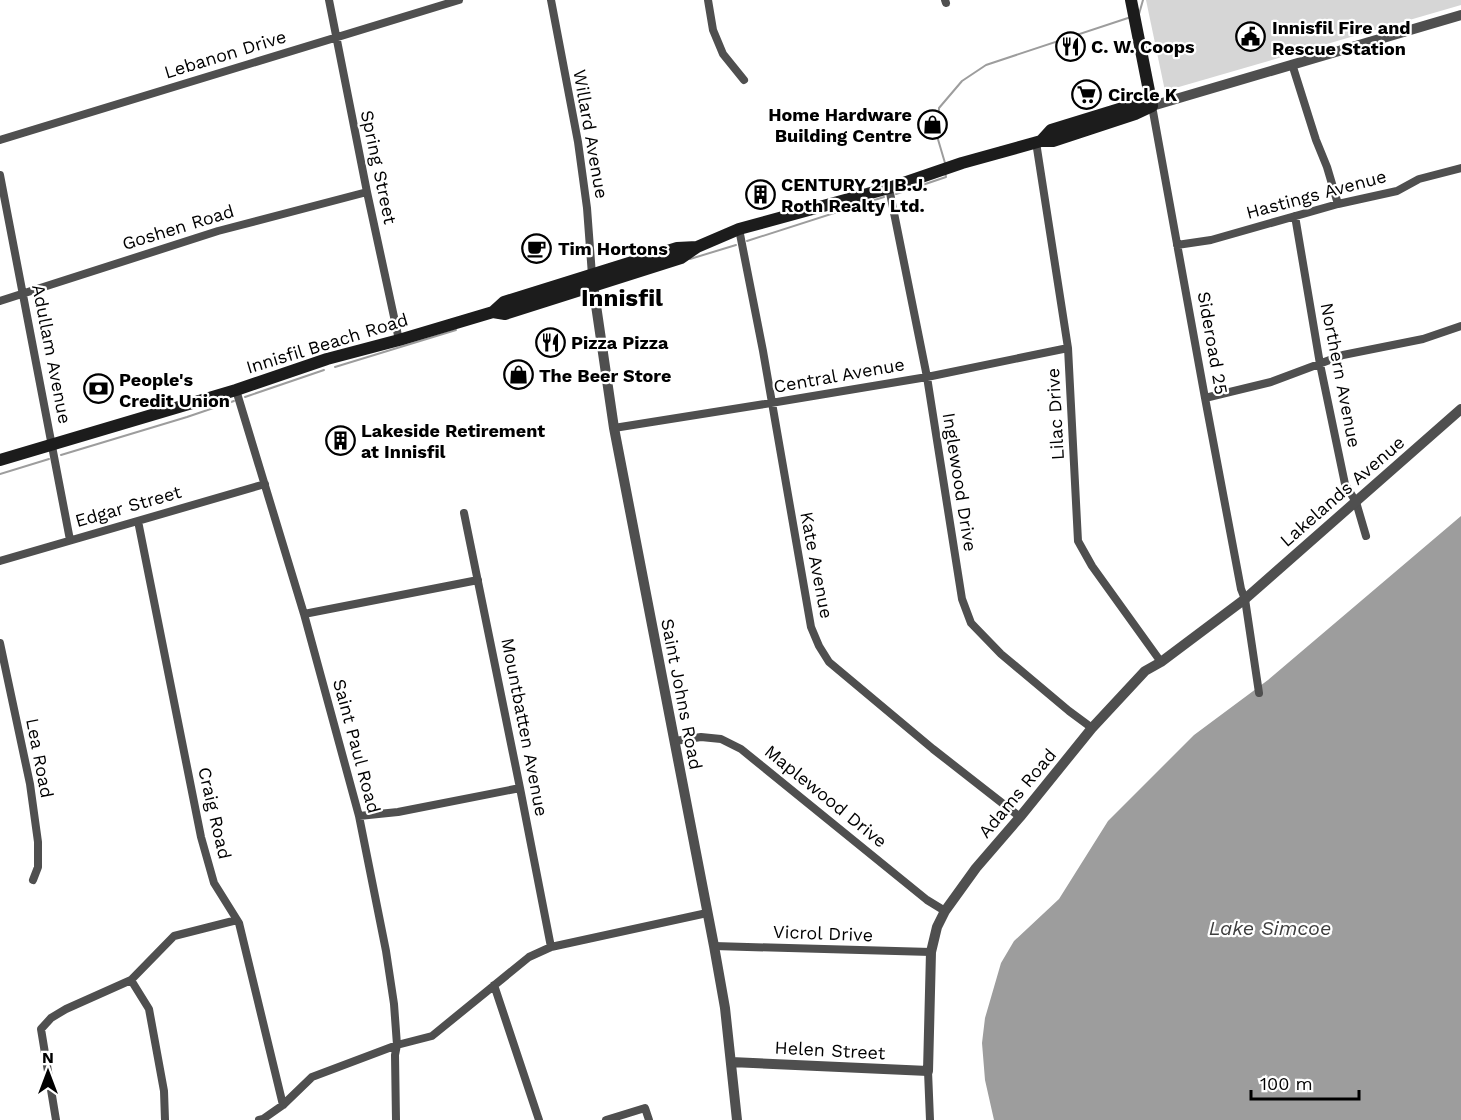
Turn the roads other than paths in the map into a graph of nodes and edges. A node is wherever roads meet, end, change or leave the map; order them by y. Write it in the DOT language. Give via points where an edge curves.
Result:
graph roads {
  1 [pos="329,0"];
  2 [pos="459,0"];
  3 [pos="551,0"];
  4 [pos="708,0"];
  5 [pos="1131,0"];
  6 [pos="1461,15"];
  7 [pos="336,37"];
  8 [pos="1292,64"];
  9 [pos="744,80"];
  10 [pos="1152,106"];
  11 [pos="0,140"];
  12 [pos="1038,141"];
  13 [pos="1461,168"];
  14 [pos="0,174"];
  15 [pos="889,188"];
  16 [pos="367,192"];
  17 [pos="1338,204"];
  18 [pos="1295,216"];
  19 [pos="739,229"];
  20 [pos="1177,245"];
  21 [pos="592,280"];
  22 [pos="23,294"];
  23 [pos="0,301"];
  24 [pos="1461,326"];
  25 [pos="399,340"];
  26 [pos="1068,348"];
  27 [pos="1320,364"];
  28 [pos="927,377"];
  29 [pos="236,390"];
  30 [pos="1204,398"];
  31 [pos="771,403"];
  32 [pos="1461,409"];
  33 [pos="614,428"];
  34 [pos="52,444"];
  35 [pos="0,460"];
  36 [pos="265,484"];
  37 [pos="1356,502"];
  38 [pos="464,513"];
  39 [pos="138,520"];
  40 [pos="1366,536"];
  41 [pos="70,540"];
  42 [pos="0,561"];
  43 [pos="478,580"];
  44 [pos="1245,599"];
  45 [pos="304,614"];
  46 [pos="0,643"];
  47 [pos="1161,662"];
  48 [pos="1259,693"];
  49 [pos="1092,728"];
  50 [pos="675,741"];
  51 [pos="520,788"];
  52 [pos="359,816"];
  53 [pos="1020,817"];
  54 [pos="33,880"];
  55 [pos="945,911"];
  56 [pos="707,913"];
  57 [pos="237,920"];
  58 [pos="714,946"];
  59 [pos="551,947"];
  60 [pos="931,952"];
  61 [pos="131,980"];
  62 [pos="494,984"];
  63 [pos="397,1045"];
  64 [pos="731,1062"];
  65 [pos="928,1071"];
  66 [pos="283,1105"];
  67 [pos="56,1120"];
  68 [pos="165,1120"];
  69 [pos="259,1120"];
  70 [pos="396,1120"];
  71 [pos="539,1120"];
  72 [pos="606,1120"];
  73 [pos="649,1120"];
  74 [pos="737,1120"];
  75 [pos="930,1120"];
  1 -- 7 [label="street, Spring Street"];
  2 -- 7 [label="street, Lebanon Drive"];
  3 -- 21 [label="street, Willard Avenue" via="578,142"];
  4 -- 9 [label="street" via="713,30 723,54"];
  5 -- 10 [label="main road, Sideroad 25"];
  6 -- 8 [label="street, Innisfil Beach Road"];
  7 -- 11 [label="street, Lebanon Drive"];
  7 -- 16 [label="street, Spring Street"];
  8 -- 10 [label="street, Innisfil Beach Road"];
  8 -- 17 [label="street"];
  10 -- 12 [label="main road, Innisfil Beach Road" via="1129,106 1105,113 1051,130"];
  10 -- 20 [label="street, Sideroad 25"];
  12 -- 15 [label="main road, Innisfil Beach Road"];
  12 -- 26 [label="street, Lilac Drive"];
  13 -- 17 [label="street, Hastings Avenue" via="1419,179 1397,191"];
  14 -- 22 [label="street, Adullam Avenue"];
  15 -- 19 [label="main road, Innisfil Beach Road"];
  15 -- 28 [label="street, Inglewood Drive"];
  16 -- 22 [label="street, Goshen Road" via="218,231"];
  16 -- 25 [label="street, Spring Street"];
  17 -- 18 [label="street, Hastings Avenue"];
  18 -- 20 [label="street, Hastings Avenue" via="1211,240"];
  18 -- 27 [label="street, Northern Avenue"];
  19 -- 21 [label="main road, Innisfil Beach Road" via="681,258"];
  19 -- 31 [label="street, Kate Avenue"];
  20 -- 30 [label="street, Sideroad 25"];
  21 -- 25 [label="main road, Innisfil Beach Road" via="505,314 493,312"];
  21 -- 33 [label="street, Saint Johns Road"];
  22 -- 23 [label="street, Goshen Road"];
  22 -- 34 [label="street, Adullam Avenue"];
  24 -- 27 [label="street"];
  25 -- 29 [label="main road, Innisfil Beach Road"];
  26 -- 28 [label="street, Central Avenue"];
  26 -- 47 [label="street, Lilac Drive" via="1078,541"];
  27 -- 30 [label="street" via="1271,382"];
  27 -- 37 [label="street, Northern Avenue" via="1345,484"];
  28 -- 31 [label="street, Central Avenue"];
  28 -- 49 [label="street, Inglewood Drive" via="962,599 971,623 1001,654"];
  29 -- 34 [label="main road, Innisfil Beach Road"];
  29 -- 36 [label="street, Saint Paul Road"];
  30 -- 44 [label="street, Sideroad 25"];
  31 -- 33 [label="street, Central Avenue"];
  31 -- 53 [label="street, Kate Avenue" via="811,627 819,646 829,662"];
  32 -- 37 [label="street, Lakelands Avenue"];
  33 -- 50 [label="street, Saint Johns Road"];
  34 -- 35 [label="main road, Innisfil Beach Road"];
  34 -- 41 [label="street, Adullam Avenue"];
  36 -- 39 [label="street, Edgar Street"];
  36 -- 45 [label="street, Saint Paul Road"];
  37 -- 40 [label="street, Northern Avenue"];
  37 -- 44 [label="street, Lakelands Avenue"];
  38 -- 43 [label="street, Mountbatten Avenue"];
  39 -- 41 [label="street, Edgar Street"];
  39 -- 57 [label="street, Craig Road" via="201,837 214,883"];
  41 -- 42 [label="street, Edgar Street"];
  43 -- 45 [label="street"];
  43 -- 51 [label="street, Mountbatten Avenue"];
  44 -- 47 [label="street, Adams Road"];
  44 -- 48 [label="street, Sideroad 25"];
  45 -- 52 [label="street, Saint Paul Road"];
  46 -- 54 [label="street, Lea Road" via="30,784 38,842 38,867"];
  47 -- 49 [label="street, Adams Road" via="1145,671"];
  49 -- 53 [label="street, Adams Road"];
  50 -- 55 [label="street, Maplewood Drive" via="721,739 741,749"];
  50 -- 56 [label="street, Saint Johns Road"];
  51 -- 52 [label="street"];
  51 -- 59 [label="street, Mountbatten Avenue"];
  52 -- 63 [label="street, Saint Paul Road" via="386,951"];
  53 -- 55 [label="street, Adams Road" via="975,868"];
  55 -- 60 [label="street, Adams Road"];
  56 -- 58 [label="street, Saint Johns Road"];
  56 -- 59 [label="street"];
  57 -- 61 [label="street" via="174,936"];
  57 -- 66 [label="street, Craig Road"];
  58 -- 60 [label="street, Vicrol Drive"];
  58 -- 64 [label="street, Saint Johns Road"];
  59 -- 62 [label="street" via="529,957"];
  60 -- 65 [label="street, Adams Road"];
  61 -- 67 [label="street" via="66,1009 41,1029"];
  61 -- 68 [label="street" via="149,1009 164,1091"];
  62 -- 63 [label="street" via="432,1036"];
  62 -- 71 [label="street"];
  63 -- 66 [label="street" via="312,1077"];
  63 -- 70 [label="street, Saint Paul Road"];
  64 -- 65 [label="street, Helen Street"];
  64 -- 74 [label="street, Saint Johns Road"];
  65 -- 75 [label="street"];
  66 -- 69 [label="street"];
  72 -- 73 [label="street" via="645,1108"];
}
